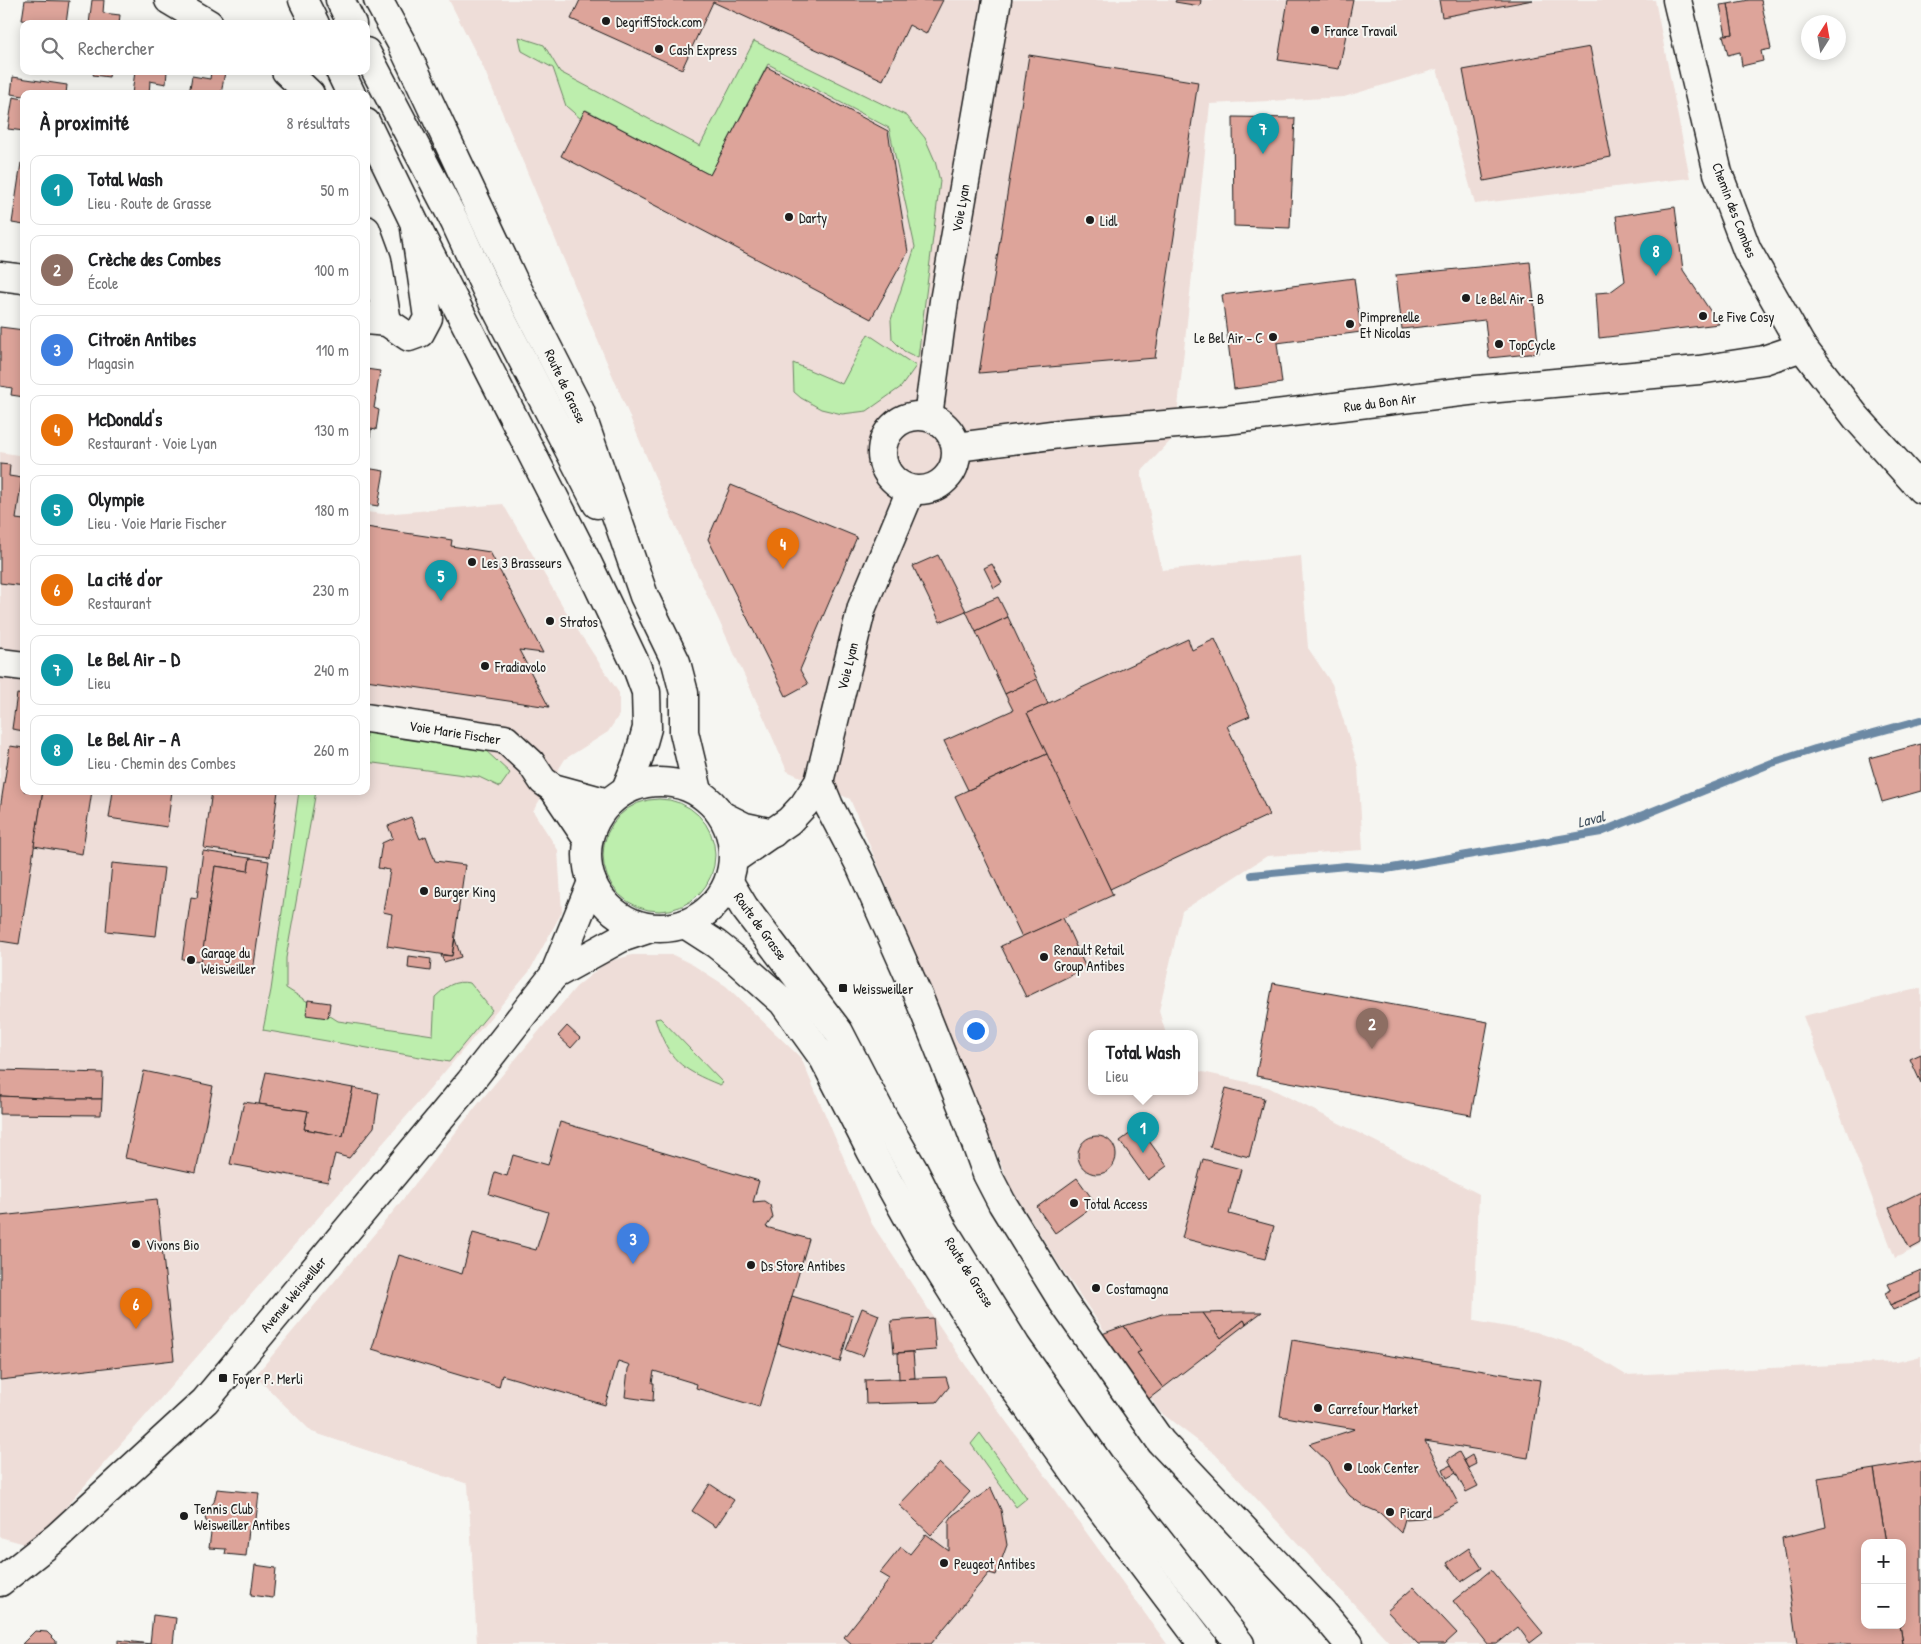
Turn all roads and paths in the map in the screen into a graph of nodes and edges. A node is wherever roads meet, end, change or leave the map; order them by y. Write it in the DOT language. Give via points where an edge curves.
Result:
graph roads {
  1 [pos="169,0"];
  2 [pos="303,0"];
  3 [pos="340,0"];
  4 [pos="378,0"];
  5 [pos="997,0"];
  6 [pos="1676,0"];
  7 [pos="202,20"];
  8 [pos="313,20"];
  9 [pos="350,20"];
  10 [pos="372,64"];
  11 [pos="290,75"];
  12 [pos="342,75"];
  13 [pos="306,90"];
  14 [pos="349,90"];
  15 [pos="370,131"];
  16 [pos="414,222"];
  17 [pos="370,241"];
  18 [pos="0,276"];
  19 [pos="20,278"];
  20 [pos="387,326"];
  21 [pos="1802,347"];
  22 [pos="928,416"];
  23 [pos="957,448"];
  24 [pos="1921,489"];
  25 [pos="911,490"];
  26 [pos="644,596"];
  27 [pos="0,663"];
  28 [pos="20,666"];
  29 [pos="370,719"];
  30 [pos="819,782"];
  31 [pos="553,788"];
  32 [pos="698,791"];
  33 [pos="617,796"];
  34 [pos="723,816"];
  35 [pos="773,833"];
  36 [pos="588,840"];
  37 [pos="732,870"];
  38 [pos="592,882"];
  39 [pos="685,924"];
  40 [pos="651,928"];
  41 [pos="554,976"];
  42 [pos="0,1582"];
  43 [pos="1203,1644"];
  44 [pos="1240,1644"];
  45 [pos="1349,1644"];
  1 -- 7 [label="street"];
  2 -- 8 [label="street"];
  3 -- 9 [label="street"];
  4 -- 26 [label="street, Route de Grasse" via="580,411"];
  5 -- 22 [label="street, Voie Lyan" via="944,301"];
  6 -- 21 [label="street, Chemin des Combes" via="1718,173 1747,250"];
  10 -- 26 [label="street"];
  11 -- 13 [label="street"];
  12 -- 14 [label="street"];
  15 -- 16 [label="street"];
  16 -- 20 [label="street" via="428,318 420,333"];
  16 -- 33 [label="street" via="580,548 646,692 647,728 638,760"];
  17 -- 20 [label="street" via="377,260"];
  18 -- 19 [label="street"];
  21 -- 23 [label="street, Rue du Bon Air" via="1764,360 1699,370 1477,390 1236,419 1068,433"];
  21 -- 24 [label="street, Chemin des Combes" via="1856,417"];
  22 -- 23 [label="street" via="947,428"];
  22 -- 25 [label="street" via="901,421 893,426 883,441 882,462 893,480"];
  23 -- 25 [label="street" via="955,466 945,481 929,489"];
  25 -- 30 [label="street, Voie Lyan" via="862,607"];
  26 -- 32 [label="street, Route de Grasse" via="676,662 684,693 684,732"];
  27 -- 28 [label="street"];
  29 -- 31 [label="street, Voie Marie Fischer" via="505,739"];
  30 -- 35 [label="street, Voie Lyan" via="804,805"];
  30 -- 45 [label="street" via="891,932 987,1174 1062,1302 1162,1442"];
  31 -- 33 [label="street"];
  31 -- 36 [label="street, Voie Marie Fischer"];
  32 -- 33 [label="street" via="674,782 649,782"];
  32 -- 34 [label="street"];
  33 -- 36 [label="street" via="595,821"];
  34 -- 35 [label="street" via="745,828"];
  34 -- 37 [label="street" via="732,837"];
  35 -- 37 [label="street, Voie Lyan"];
  36 -- 38 [label="street" via="587,861"];
  37 -- 39 [label="street" via="718,901 701,916"];
  37 -- 44 [label="street, Route de Grasse" via="744,907 839,1032 943,1229 1016,1346 1107,1474"];
  38 -- 40 [label="street" via="601,899 615,912"];
  38 -- 41 [label="street, Avenue Weisweiller"];
  39 -- 40 [label="street"];
  39 -- 43 [label="street, Route de Grasse" via="716,944 783,1002 824,1060 925,1248 1004,1374"];
  40 -- 41 [label="street, Avenue Weisweiller" via="620,938"];
  41 -- 42 [label="street, Avenue Weisweiller" via="205,1401 57,1537"];
}
